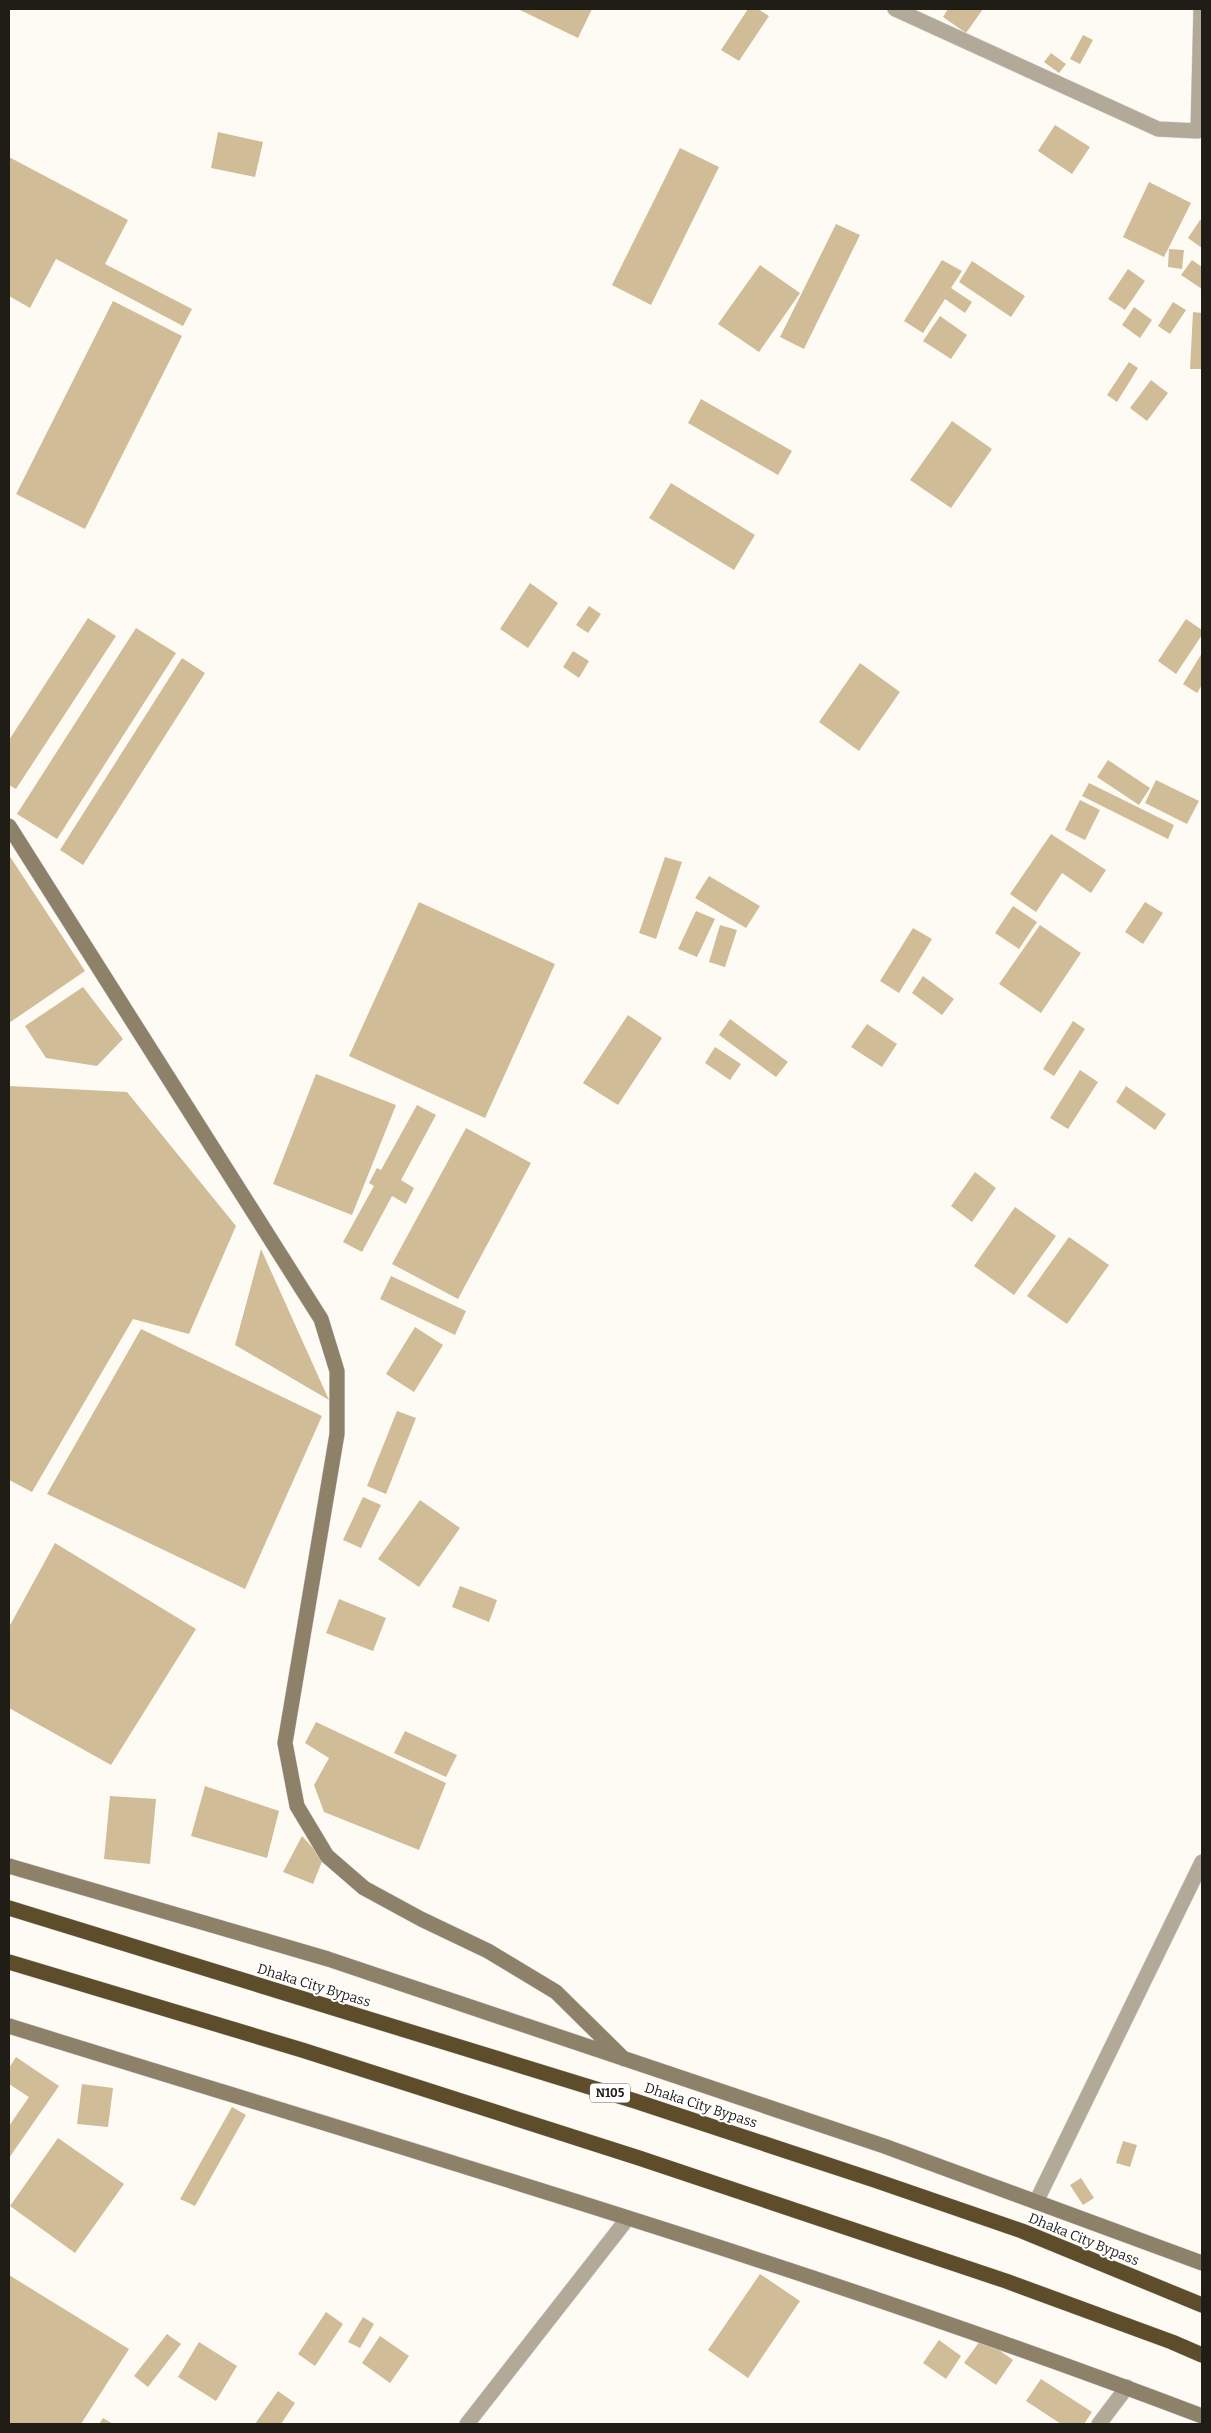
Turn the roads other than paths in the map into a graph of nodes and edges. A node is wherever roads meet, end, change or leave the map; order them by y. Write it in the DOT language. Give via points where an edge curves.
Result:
graph roads {
  1 [pos="895,9"];
  2 [pos="1201,9"];
  3 [pos="1200,132"];
  4 [pos="9,826"];
  5 [pos="1202,1862"];
  6 [pos="9,1866"];
  7 [pos="9,1908"];
  8 [pos="9,1962"];
  9 [pos="9,2026"];
  10 [pos="624,2059"];
  11 [pos="1036,2202"];
  12 [pos="628,2218"];
  13 [pos="1202,2263"];
  14 [pos="1202,2305"];
  15 [pos="1202,2355"];
  16 [pos="1127,2387"];
  17 [pos="1202,2416"];
  18 [pos="467,2424"];
  19 [pos="1099,2424"];
  1 -- 3 [label="street" via="1158,129"];
  2 -- 3 [label="street"];
  4 -- 10 [label="main road" via="321,1319 337,1371 337,1434 285,1743 297,1806 327,1856 364,1888 488,1951 556,1992"];
  5 -- 11 [label="street"];
  6 -- 10 [label="main road" via="328,1959"];
  7 -- 14 [label="highway, Dhaka City Bypass / N105" via="626,2098 874,2180 1022,2231"];
  8 -- 15 [label="highway" via="302,2050 639,2158 1006,2280"];
  9 -- 12 [label="main road"];
  10 -- 11 [label="main road" via="884,2146"];
  11 -- 13 [label="main road"];
  12 -- 16 [label="main road" via="838,2286"];
  12 -- 18 [label="street"];
  16 -- 17 [label="main road"];
  16 -- 19 [label="street"];
}
